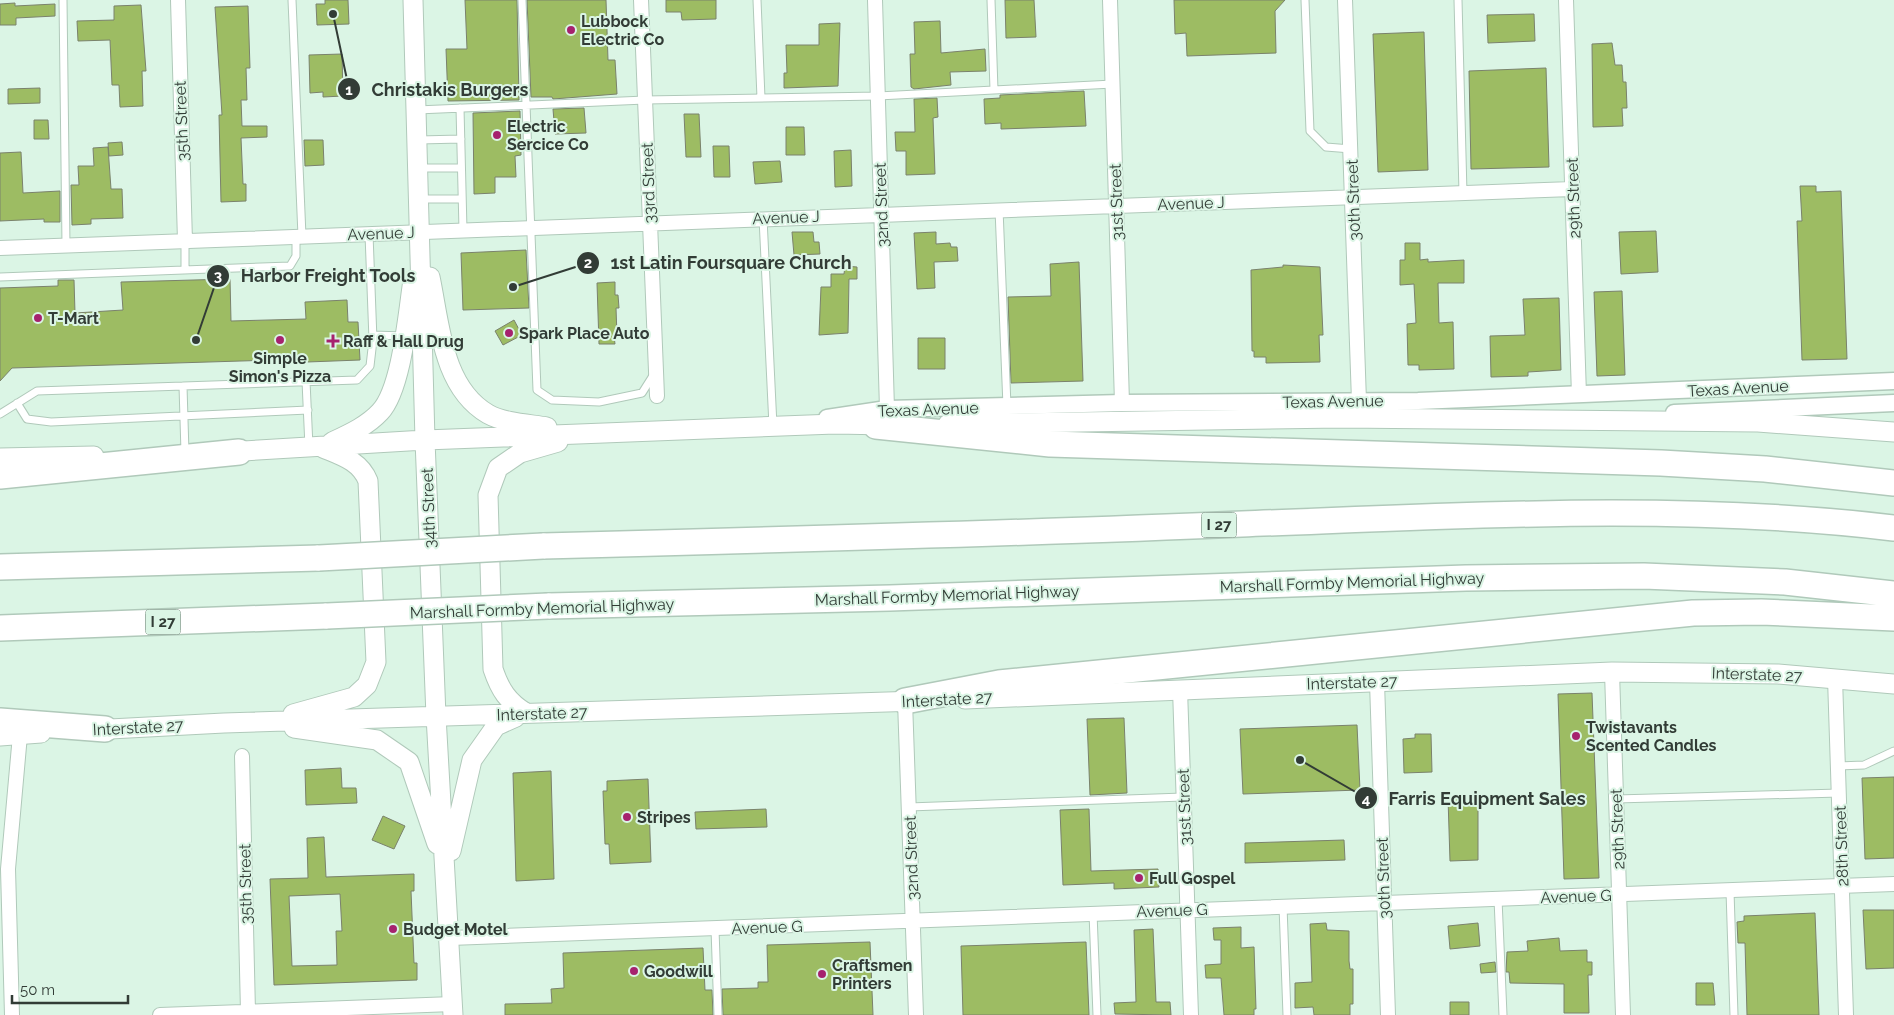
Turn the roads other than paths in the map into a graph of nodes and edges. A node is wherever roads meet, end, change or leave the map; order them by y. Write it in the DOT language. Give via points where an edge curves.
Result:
graph roads {
  1 [pos="63,0"];
  2 [pos="178,0"];
  3 [pos="292,0"];
  4 [pos="413,0"];
  5 [pos="522,0"];
  6 [pos="641,0"];
  7 [pos="757,0"];
  8 [pos="875,0"];
  9 [pos="991,0"];
  10 [pos="1110,0"];
  11 [pos="1306,0"];
  12 [pos="1345,0"];
  13 [pos="1458,0"];
  14 [pos="1566,0"];
  15 [pos="1113,84"];
  16 [pos="994,90"];
  17 [pos="878,96"];
  18 [pos="761,98"];
  19 [pos="645,100"];
  20 [pos="525,105"];
  21 [pos="460,108"];
  22 [pos="417,110"];
  23 [pos="461,139"];
  24 [pos="418,140"];
  25 [pos="1351,149"];
  26 [pos="419,168"];
  27 [pos="461,168"];
  28 [pos="1572,188"];
  29 [pos="1463,193"];
  30 [pos="1353,197"];
  31 [pos="420,199"];
  32 [pos="462,199"];
  33 [pos="1116,205"];
  34 [pos="999,209"];
  35 [pos="882,213"];
  36 [pos="763,218"];
  37 [pos="650,223"];
  38 [pos="529,227"];
  39 [pos="463,230"];
  40 [pos="421,232"];
  41 [pos="369,234"];
  42 [pos="299,236"];
  43 [pos="185,241"];
  44 [pos="66,246"];
  45 [pos="0,248"];
  46 [pos="185,269"];
  47 [pos="0,277"];
  48 [pos="373,335"];
  49 [pos="404,336"];
  50 [pos="655,372"];
  51 [pos="306,381"];
  52 [pos="1894,382"];
  53 [pos="183,386"];
  54 [pos="1579,395"];
  55 [pos="656,396"];
  56 [pos="1359,401"];
  57 [pos="17,403"];
  58 [pos="1122,403"];
  59 [pos="1894,404"];
  60 [pos="1007,406"];
  61 [pos="308,410"];
  62 [pos="0,414"];
  63 [pos="184,416"];
  64 [pos="882,417"];
  65 [pos="1350,418"];
  66 [pos="773,426"];
  67 [pos="1894,432"];
  68 [pos="587,434"];
  69 [pos="425,440"];
  70 [pos="315,447"];
  71 [pos="239,452"];
  72 [pos="185,454"];
  73 [pos="0,458"];
  74 [pos="0,476"];
  75 [pos="1894,483"];
  76 [pos="1894,528"];
  77 [pos="0,567"];
  78 [pos="1894,594"];
  79 [pos="1894,618"];
  80 [pos="0,628"];
  81 [pos="1612,672"];
  82 [pos="1835,678"];
  83 [pos="1377,682"];
  84 [pos="1894,684"];
  85 [pos="1180,689"];
  86 [pos="905,701"];
  87 [pos="526,714"];
  88 [pos="436,716"];
  89 [pos="267,722"];
  90 [pos="10,728"];
  91 [pos="105,729"];
  92 [pos="0,736"];
  93 [pos="1894,751"];
  94 [pos="242,756"];
  95 [pos="1838,766"];
  96 [pos="1839,793"];
  97 [pos="1183,796"];
  98 [pos="1616,799"];
  99 [pos="909,807"];
  100 [pos="446,872"];
  101 [pos="1894,884"];
  102 [pos="1842,886"];
  103 [pos="1730,891"];
  104 [pos="1619,894"];
  105 [pos="1498,899"];
  106 [pos="1384,902"];
  107 [pos="1283,906"];
  108 [pos="1187,910"];
  109 [pos="1093,913"];
  110 [pos="913,921"];
  111 [pos="715,929"];
  112 [pos="450,938"];
  113 [pos="453,1010"];
  114 [pos="248,1012"];
  115 [pos="224,1014"];
  116 [pos="12,1015"];
  117 [pos="160,1015"];
  118 [pos="718,1015"];
  119 [pos="916,1015"];
  120 [pos="1097,1015"];
  121 [pos="1191,1015"];
  122 [pos="1287,1015"];
  123 [pos="1388,1015"];
  124 [pos="1503,1015"];
  125 [pos="1623,1015"];
  126 [pos="1734,1015"];
  127 [pos="1846,1015"];
  1 -- 44 [label="lane"];
  2 -- 43 [label="street, 35th Street"];
  3 -- 42 [label="lane"];
  4 -- 22 [label="main road, 34th Street"];
  5 -- 20 [label="lane"];
  6 -- 19 [label="street, 33rd Street"];
  7 -- 18 [label="lane"];
  8 -- 17 [label="street, 32nd Street"];
  9 -- 16 [label="lane"];
  10 -- 15 [label="street, 31st Street"];
  11 -- 25 [label="lane" via="1310,131 1326,147"];
  12 -- 25 [label="street, 30th Street"];
  13 -- 29 [label="lane"];
  14 -- 28 [label="street, 29th Street"];
  15 -- 16 [label="lane"];
  15 -- 33 [label="street, 31st Street"];
  16 -- 17 [label="lane"];
  17 -- 18 [label="lane"];
  17 -- 35 [label="street, 32nd Street"];
  18 -- 19 [label="lane"];
  19 -- 20 [label="lane"];
  19 -- 37 [label="street, 33rd Street"];
  20 -- 21 [label="lane"];
  20 -- 38 [label="lane"];
  21 -- 22 [label="lane"];
  21 -- 23 [label="lane"];
  22 -- 24 [label="main road, 34th Street"];
  23 -- 24 [label="lane"];
  23 -- 27 [label="lane"];
  24 -- 26 [label="main road, 34th Street"];
  25 -- 30 [label="street, 30th Street"];
  26 -- 27 [label="lane"];
  26 -- 31 [label="main road, 34th Street"];
  27 -- 32 [label="lane"];
  28 -- 29 [label="street, Avenue J"];
  28 -- 54 [label="street, 29th Street"];
  29 -- 30 [label="street, Avenue J"];
  30 -- 33 [label="street, Avenue J"];
  30 -- 56 [label="street, 30th Street"];
  31 -- 32 [label="lane"];
  31 -- 40 [label="main road, 34th Street"];
  32 -- 39 [label="lane"];
  33 -- 34 [label="street, Avenue J"];
  33 -- 58 [label="street, 31st Street"];
  34 -- 35 [label="street, Avenue J"];
  34 -- 60 [label="lane"];
  35 -- 36 [label="street, Avenue J"];
  35 -- 64 [label="street, 32nd Street"];
  36 -- 37 [label="street, Avenue J"];
  36 -- 66 [label="lane"];
  37 -- 38 [label="street, Avenue J"];
  37 -- 50 [label="street, 33rd Street"];
  38 -- 39 [label="street, Avenue J"];
  38 -- 50 [label="lane" via="537,390 552,400 598,402 642,393"];
  39 -- 40 [label="street, Avenue J"];
  40 -- 41 [label="street, Avenue J"];
  40 -- 49 [label="main road"];
  40 -- 68 [label="main road" via="443,340 458,386 489,415"];
  40 -- 69 [label="main road, 34th Street"];
  41 -- 42 [label="street, Avenue J"];
  41 -- 48 [label="lane"];
  42 -- 43 [label="street, Avenue J"];
  42 -- 46 [label="lane" via="296,256 290,266"];
  43 -- 44 [label="street, Avenue J"];
  43 -- 46 [label="lane"];
  44 -- 45 [label="street, Avenue J"];
  46 -- 47 [label="lane"];
  48 -- 49 [label="lane"];
  48 -- 51 [label="lane" via="370,366 357,380"];
  49 -- 70 [label="main road" via="393,390 381,412 358,430"];
  50 -- 55 [label="street, 33rd Street"];
  51 -- 53 [label="lane"];
  51 -- 61 [label="lane"];
  52 -- 54 [label="street, Texas Avenue"];
  53 -- 57 [label="lane" via="36,391"];
  53 -- 63 [label="lane"];
  54 -- 56 [label="street, Texas Avenue"];
  56 -- 58 [label="street, Texas Avenue"];
  57 -- 62 [label="lane"];
  57 -- 63 [label="lane" via="27,419 51,422"];
  58 -- 60 [label="street, Texas Avenue"];
  59 -- 65 [label="street" via="1568,417"];
  60 -- 64 [label="street, Texas Avenue"];
  61 -- 63 [label="lane"];
  61 -- 70 [label="lane"];
  63 -- 72 [label="lane"];
  64 -- 65 [label="main road"];
  64 -- 66 [label="main road"];
  64 -- 75 [label="highway" via="1050,444 1662,463 1765,469"];
  65 -- 67 [label="main road" via="1758,422"];
  66 -- 68 [label="main road"];
  68 -- 69 [label="main road"];
  68 -- 87 [label="main road" via="520,453 498,468 488,495 493,669 499,688 511,704"];
  69 -- 70 [label="main road"];
  69 -- 88 [label="main road, 34th Street"];
  70 -- 71 [label="main road"];
  70 -- 89 [label="main road" via="353,460 368,481 376,662 367,685 354,697"];
  71 -- 72 [label="main road"];
  71 -- 74 [label="highway"];
  72 -- 73 [label="main road"];
  76 -- 77 [label="highway, I 27, bridge" via="1835,521 1637,512 1442,516"];
  78 -- 80 [label="highway, Marshall Formby Memorial Highway / I 27, bridge" via="1785,582 1644,576 1466,578 548,606"];
  79 -- 86 [label="highway" via="1760,612 1693,613 999,683"];
  81 -- 82 [label="main road, Interstate 27"];
  81 -- 83 [label="main road, Interstate 27"];
  81 -- 98 [label="street, 29th Street"];
  82 -- 84 [label="main road, Interstate 27"];
  82 -- 95 [label="street, 28th Street"];
  83 -- 85 [label="main road, Interstate 27"];
  83 -- 106 [label="street, 30th Street"];
  85 -- 86 [label="main road, Interstate 27"];
  85 -- 97 [label="street, 31st Street"];
  86 -- 87 [label="main road, Interstate 27"];
  86 -- 99 [label="street, 32nd Street"];
  87 -- 88 [label="main road, Interstate 27"];
  87 -- 100 [label="main road" via="496,726 472,760"];
  88 -- 89 [label="main road, Interstate 27"];
  88 -- 100 [label="main road, 34th Street"];
  89 -- 91 [label="main road, Interstate 27"];
  89 -- 100 [label="main road" via="317,733 377,740 409,762"];
  90 -- 91 [label="highway"];
  90 -- 92 [label="main road"];
  90 -- 116 [label="street" via="8,869"];
  93 -- 95 [label="lane" via="1864,765"];
  94 -- 114 [label="street, 35th Street"];
  95 -- 96 [label="street, 28th Street"];
  96 -- 98 [label="lane"];
  96 -- 102 [label="street, 28th Street"];
  97 -- 99 [label="lane"];
  97 -- 108 [label="street, 31st Street"];
  98 -- 104 [label="street, 29th Street"];
  99 -- 110 [label="street, 32nd Street"];
  100 -- 112 [label="main road, 34th Street"];
  101 -- 102 [label="street, Avenue G"];
  102 -- 103 [label="street, Avenue G"];
  102 -- 127 [label="street, 28th Street"];
  103 -- 104 [label="street, Avenue G"];
  103 -- 126 [label="lane"];
  104 -- 105 [label="street, Avenue G"];
  104 -- 125 [label="street, 29th Street"];
  105 -- 106 [label="street, Avenue G"];
  105 -- 124 [label="lane"];
  106 -- 107 [label="street, Avenue G"];
  106 -- 123 [label="street, 30th Street"];
  107 -- 108 [label="street, Avenue G"];
  107 -- 122 [label="lane"];
  108 -- 109 [label="street, Avenue G"];
  108 -- 121 [label="street, 31st Street"];
  109 -- 110 [label="street, Avenue G"];
  109 -- 120 [label="lane"];
  110 -- 111 [label="street, Avenue G"];
  110 -- 119 [label="street, 32nd Street"];
  111 -- 112 [label="street, Avenue G"];
  111 -- 118 [label="lane"];
  112 -- 113 [label="main road, 34th Street"];
  113 -- 114 [label="street"];
  114 -- 115 [label="street"];
  115 -- 117 [label="street"];
}
